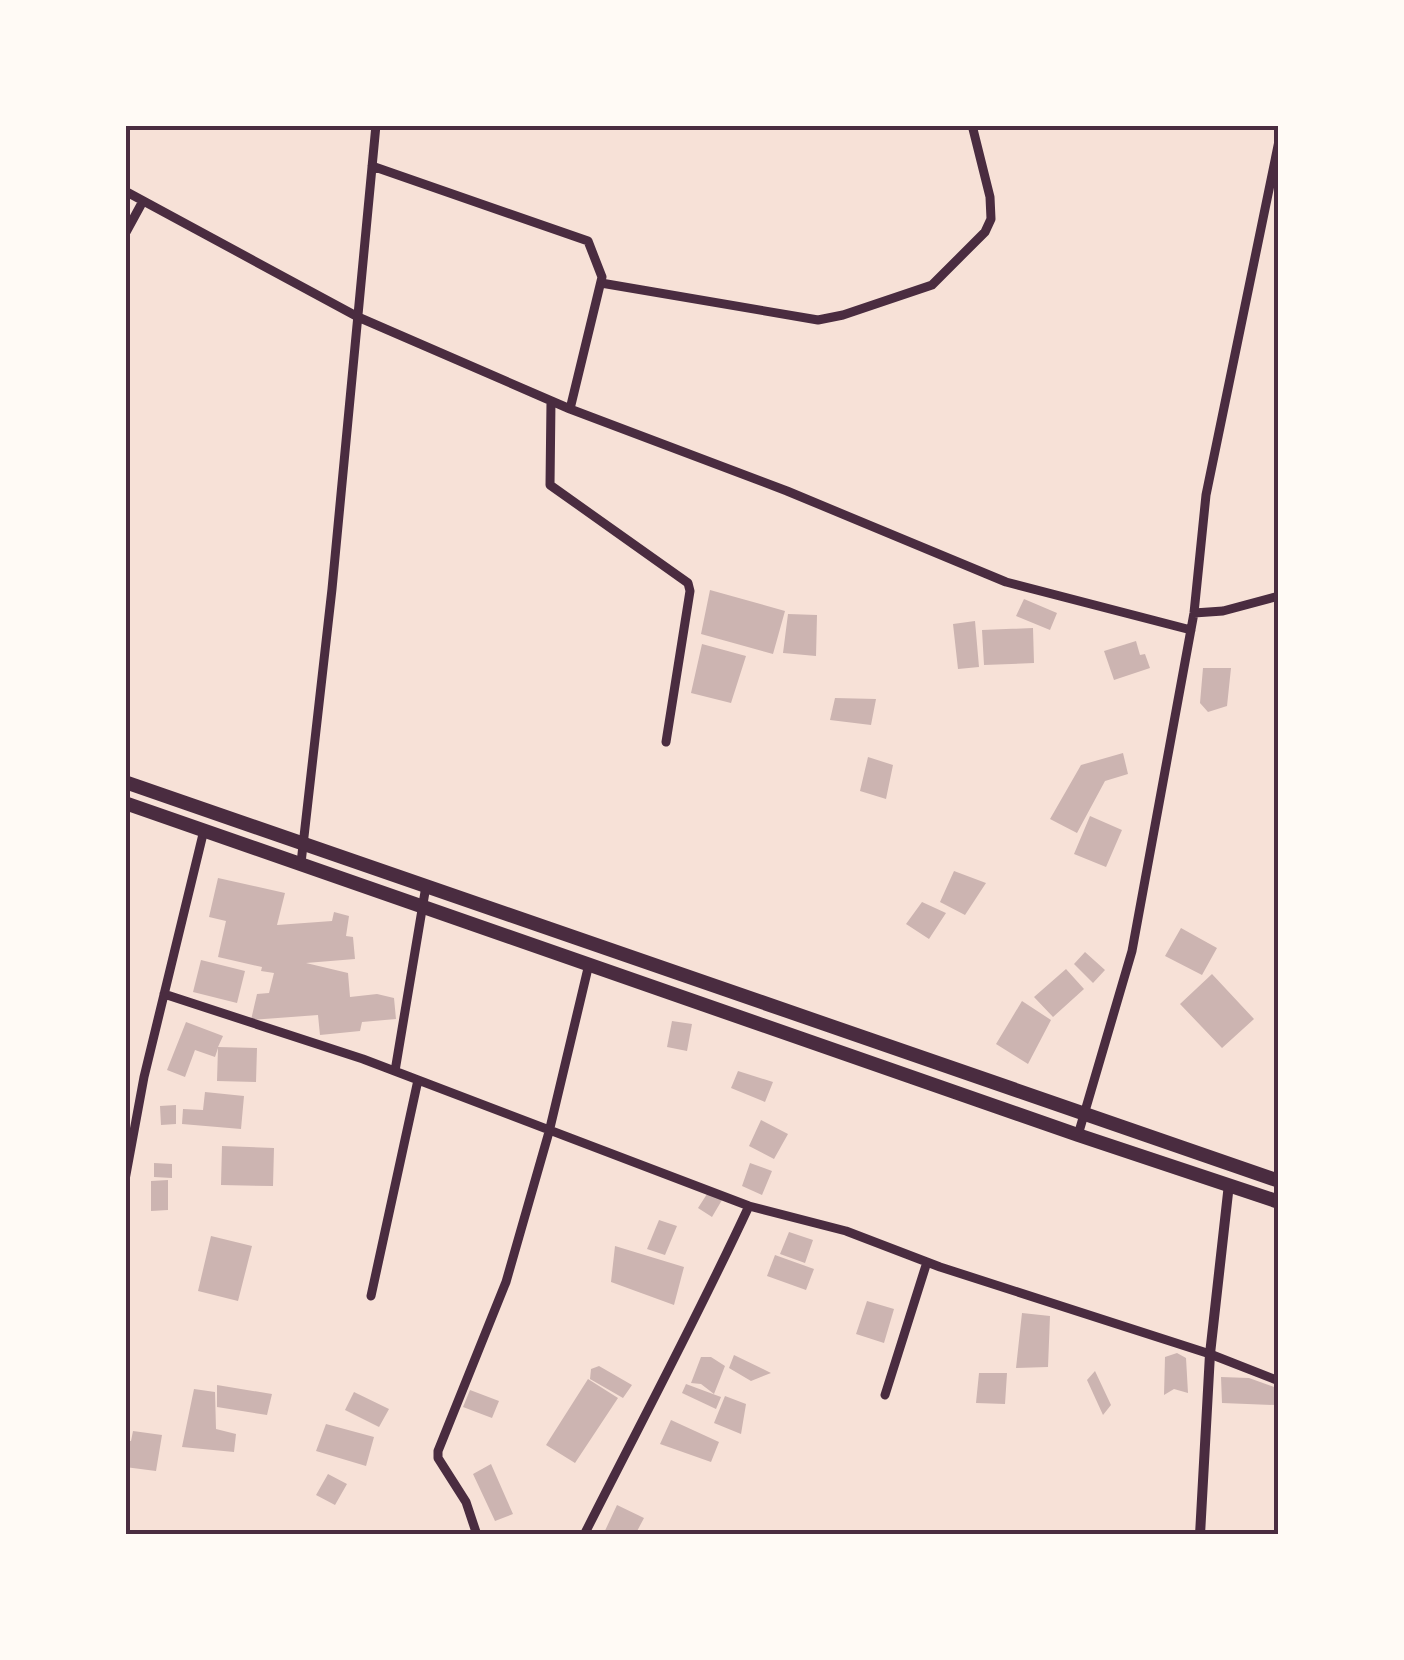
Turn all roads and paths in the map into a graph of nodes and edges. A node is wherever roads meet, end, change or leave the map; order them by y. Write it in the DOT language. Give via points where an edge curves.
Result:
graph roads {
  1 [pos="376,125"];
  2 [pos="972,125"];
  3 [pos="1279,141"];
  4 [pos="372,166"];
  5 [pos="125,191"];
  6 [pos="143,201"];
  7 [pos="125,234"];
  8 [pos="601,282"];
  9 [pos="358,316"];
  10 [pos="551,401"];
  11 [pos="570,410"];
  12 [pos="1279,596"];
  13 [pos="1194,613"];
  14 [pos="1191,630"];
  15 [pos="666,742"];
  16 [pos="125,782"];
  17 [pos="125,803"];
  18 [pos="204,830"];
  19 [pos="302,844"];
  20 [pos="300,864"];
  21 [pos="426,886"];
  22 [pos="423,906"];
  23 [pos="589,964"];
  24 [pos="164,994"];
  25 [pos="396,1071"];
  26 [pos="418,1080"];
  27 [pos="1086,1116"];
  28 [pos="549,1132"];
  29 [pos="1078,1135"];
  30 [pos="125,1180"];
  31 [pos="1279,1181"];
  32 [pos="1229,1184"];
  33 [pos="1279,1202"];
  34 [pos="749,1206"];
  35 [pos="927,1262"];
  36 [pos="371,1296"];
  37 [pos="1210,1354"];
  38 [pos="1279,1382"];
  39 [pos="885,1395"];
  40 [pos="477,1535"];
  41 [pos="584,1535"];
  42 [pos="1200,1535"];
  1 -- 4 [label="street"];
  2 -- 8 [label="street" via="990,219 985,232 916,292 818,320"];
  3 -- 13 [label="street" via="1206,495"];
  4 -- 8 [label="street" via="588,241"];
  4 -- 9 [label="street"];
  5 -- 6 [label="street"];
  6 -- 7 [label="street"];
  6 -- 9 [label="street"];
  8 -- 11 [label="street"];
  9 -- 10 [label="street"];
  9 -- 19 [label="street"];
  10 -- 11 [label="street"];
  10 -- 15 [label="street" via="550,486 688,583"];
  11 -- 14 [label="street" via="1006,582"];
  12 -- 13 [label="street"];
  13 -- 14 [label="street"];
  14 -- 27 [label="street" via="1132,952"];
  16 -- 19 [label="highway"];
  17 -- 18 [label="highway"];
  18 -- 20 [label="highway"];
  18 -- 24 [label="street"];
  19 -- 20 [label="street"];
  19 -- 21 [label="highway"];
  20 -- 22 [label="highway"];
  21 -- 22 [label="street"];
  21 -- 27 [label="highway"];
  22 -- 23 [label="highway"];
  22 -- 25 [label="street"];
  23 -- 28 [label="street"];
  23 -- 29 [label="highway"];
  24 -- 25 [label="street"];
  24 -- 30 [label="street"];
  25 -- 26 [label="street"];
  26 -- 28 [label="street"];
  26 -- 36 [label="street"];
  27 -- 29 [label="street"];
  27 -- 31 [label="highway"];
  28 -- 34 [label="street"];
  28 -- 40 [label="street" via="506,1282 438,1451"];
  29 -- 32 [label="highway"];
  32 -- 33 [label="highway"];
  32 -- 37 [label="street"];
  34 -- 35 [label="street" via="846,1231"];
  34 -- 41 [label="street"];
  35 -- 37 [label="street"];
  35 -- 39 [label="street"];
  37 -- 38 [label="street"];
  37 -- 42 [label="street"];
}
